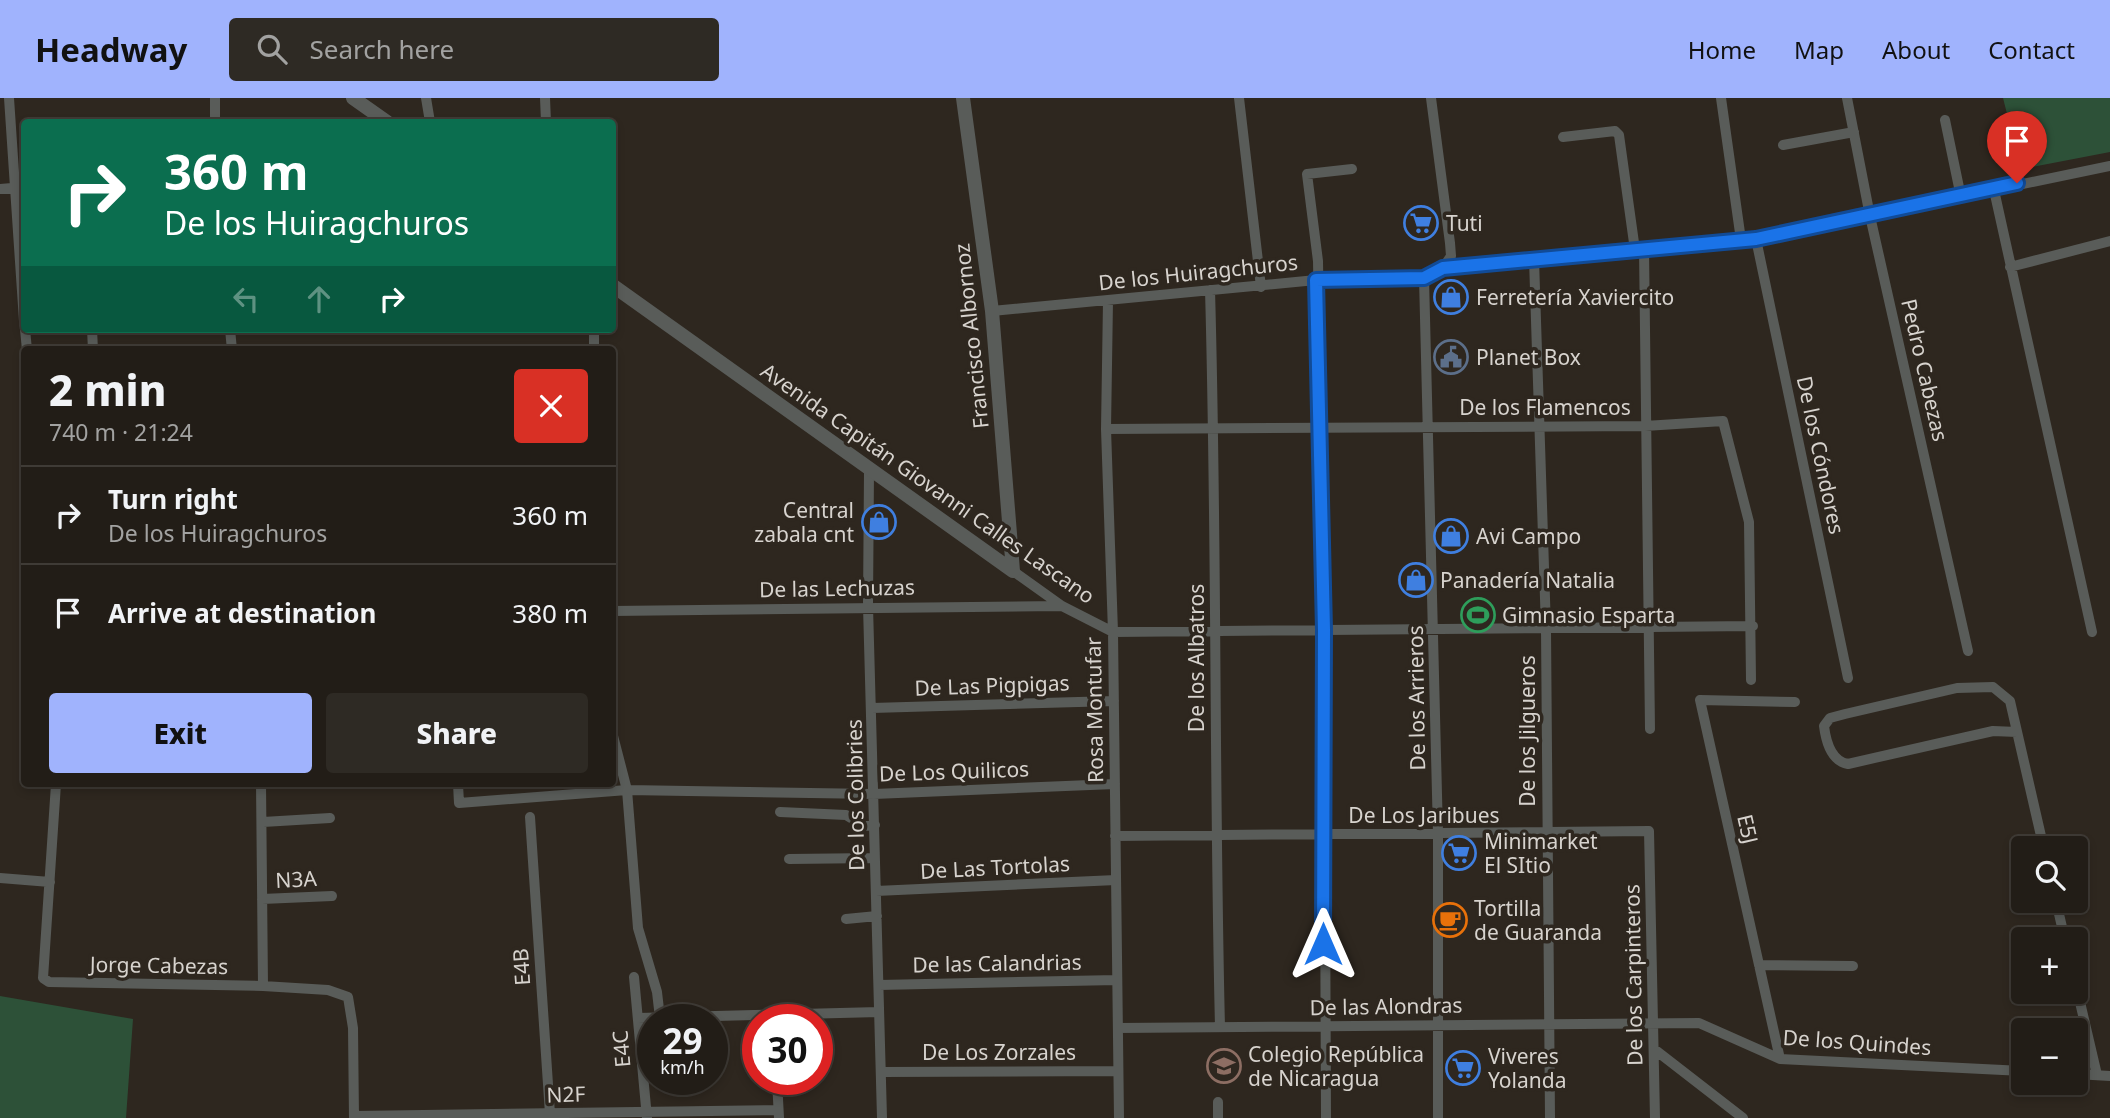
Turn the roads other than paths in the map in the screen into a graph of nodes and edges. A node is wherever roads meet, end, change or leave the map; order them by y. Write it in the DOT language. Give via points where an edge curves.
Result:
graph roads {
  1 [pos="9,98"];
  2 [pos="215,98"];
  3 [pos="353,98"];
  4 [pos="426,98"];
  5 [pos="545,98"];
  6 [pos="963,98"];
  7 [pos="1239,98"];
  8 [pos="1431,98"];
  9 [pos="1721,98"];
  10 [pos="1847,98"];
  11 [pos="215,119"];
  12 [pos="383,119"];
  13 [pos="430,119"];
  14 [pos="546,119"];
  15 [pos="1945,120"];
  16 [pos="1854,132"];
  17 [pos="1563,137"];
  18 [pos="1783,145"];
  19 [pos="2110,166"];
  20 [pos="1352,169"];
  21 [pos="20,188"];
  22 [pos="0,189"];
  23 [pos="1994,190"];
  24 [pos="1961,197"];
  25 [pos="1870,216"];
  26 [pos="21,221"];
  27 [pos="1756,239"];
  28 [pos="1741,240"];
  29 [pos="2110,240"];
  30 [pos="1639,250"];
  31 [pos="1534,260"];
  32 [pos="2010,267"];
  33 [pos="1443,268"];
  34 [pos="1424,278"];
  35 [pos="1316,280"];
  36 [pos="1261,287"];
  37 [pos="616,288"];
  38 [pos="1210,290"];
  39 [pos="1108,301"];
  40 [pos="992,311"];
  41 [pos="1539,426"];
  42 [pos="1646,426"];
  43 [pos="1320,427"];
  44 [pos="1427,427"];
  45 [pos="1214,428"];
  46 [pos="1106,429"];
  47 [pos="869,471"];
  48 [pos="1013,571"];
  49 [pos="868,606"];
  50 [pos="1062,606"];
  51 [pos="616,611"];
  52 [pos="1753,626"];
  53 [pos="1648,628"];
  54 [pos="1546,629"];
  55 [pos="1216,630"];
  56 [pos="1324,630"];
  57 [pos="1433,631"];
  58 [pos="1113,632"];
  59 [pos="2092,632"];
  60 [pos="1968,651"];
  61 [pos="1848,678"];
  62 [pos="1751,680"];
  63 [pos="1114,701"];
  64 [pos="1795,702"];
  65 [pos="872,708"];
  66 [pos="1650,729"];
  67 [pos="2017,732"];
  68 [pos="616,747"];
  69 [pos="1115,784"];
  70 [pos="56,787"];
  71 [pos="261,787"];
  72 [pos="458,787"];
  73 [pos="627,790"];
  74 [pos="874,794"];
  75 [pos="780,812"];
  76 [pos="530,817"];
  77 [pos="330,818"];
  78 [pos="262,822"];
  79 [pos="875,825"];
  80 [pos="1649,831"];
  81 [pos="1547,833"];
  82 [pos="1438,834"];
  83 [pos="1323,835"];
  84 [pos="1115,836"];
  85 [pos="1215,836"];
  86 [pos="2041,836"];
  87 [pos="875,858"];
  88 [pos="789,859"];
  89 [pos="0,878"];
  90 [pos="1116,880"];
  91 [pos="50,882"];
  92 [pos="876,891"];
  93 [pos="332,896"];
  94 [pos="262,899"];
  95 [pos="877,916"];
  96 [pos="846,919"];
  97 [pos="1759,965"];
  98 [pos="1853,966"];
  99 [pos="634,977"];
  100 [pos="1117,980"];
  101 [pos="878,985"];
  102 [pos="262,986"];
  103 [pos="658,1004"];
  104 [pos="2080,1004"];
  105 [pos="637,1008"];
  106 [pos="879,1012"];
  107 [pos="833,1015"];
  108 [pos="1654,1023"];
  109 [pos="1547,1024"];
  110 [pos="1438,1025"];
  111 [pos="1324,1026"];
  112 [pos="1220,1027"];
  113 [pos="1118,1028"];
  114 [pos="1654,1049"];
  115 [pos="1780,1059"];
  116 [pos="1118,1071"];
  117 [pos="2011,1071"];
  118 [pos="881,1072"];
  119 [pos="2088,1075"];
  120 [pos="2097,1075"];
  121 [pos="2110,1076"];
  122 [pos="644,1095"];
  123 [pos="778,1095"];
  124 [pos="1218,1102"];
  125 [pos="550,1114"];
  126 [pos="646,1114"];
  127 [pos="779,1114"];
  128 [pos="354,1117"];
  129 [pos="479,1117"];
  130 [pos="882,1118"];
  131 [pos="1119,1118"];
  132 [pos="1218,1118"];
  133 [pos="1326,1118"];
  134 [pos="1438,1118"];
  135 [pos="1550,1118"];
  136 [pos="1655,1118"];
  137 [pos="1743,1118"];
  1 -- 21 [label="street"];
  2 -- 11 [label="street"];
  3 -- 12 [label="street"];
  4 -- 13 [label="street"];
  5 -- 14 [label="street"];
  6 -- 40 [label="street, Francisco Albornoz"];
  7 -- 36 [label="street"];
  8 -- 33 [label="street" via="1451,256"];
  9 -- 28 [label="street"];
  10 -- 16 [label="street, Pedro Cabezas"];
  15 -- 24 [label="street"];
  16 -- 18 [label="street"];
  16 -- 25 [label="street, Pedro Cabezas"];
  17 -- 30 [label="street" via="1615,131 1619,135"];
  19 -- 23 [label="street, De los Huiragchuros"];
  20 -- 35 [label="street" via="1307,174 1317,249"];
  21 -- 22 [label="street"];
  21 -- 26 [label="street"];
  23 -- 24 [label="street, De los Huiragchuros"];
  23 -- 32 [label="street"];
  24 -- 25 [label="street, De los Huiragchuros"];
  25 -- 27 [label="street, De los Huiragchuros"];
  25 -- 60 [label="street, Pedro Cabezas"];
  27 -- 28 [label="street, De los Huiragchuros"];
  27 -- 61 [label="street, De los Cóndores"];
  28 -- 30 [label="street, De los Huiragchuros"];
  29 -- 32 [label="street"];
  30 -- 31 [label="street, De los Huiragchuros"];
  30 -- 42 [label="street"];
  31 -- 33 [label="street, De los Huiragchuros"];
  31 -- 41 [label="street, De los Jilgueros"];
  32 -- 59 [label="street"];
  33 -- 34 [label="street, De los Huiragchuros"];
  34 -- 35 [label="street, De los Huiragchuros"];
  34 -- 44 [label="street, De los Arrieros"];
  35 -- 36 [label="street, De los Huiragchuros"];
  35 -- 43 [label="street"];
  36 -- 38 [label="street, De los Huiragchuros"];
  37 -- 47 [label="street, Avenida Capitán Giovanni Calles Lascano"];
  38 -- 39 [label="street, De los Huiragchuros"];
  38 -- 45 [label="street, De los Albatros"];
  39 -- 40 [label="street, De los Huiragchuros"];
  39 -- 46 [label="street, Rosa Montufar"];
  40 -- 48 [label="street, Francisco Albornoz"];
  41 -- 42 [label="street, De los Flamencos"];
  41 -- 44 [label="street, De los Flamencos"];
  41 -- 54 [label="street, De los Jilgueros"];
  42 -- 52 [label="street, De los Flamencos" via="1723,421 1749,522"];
  42 -- 53 [label="street"];
  43 -- 44 [label="street, De los Flamencos"];
  43 -- 45 [label="street, De los Flamencos"];
  43 -- 56 [label="street"];
  44 -- 57 [label="street, De los Arrieros"];
  45 -- 46 [label="street, De los Flamencos"];
  45 -- 55 [label="street, De los Albatros"];
  46 -- 58 [label="street, Rosa Montufar"];
  47 -- 48 [label="street, Avenida Capitán Giovanni Calles Lascano"];
  47 -- 49 [label="street, De los Colibries"];
  48 -- 50 [label="street, Avenida Capitán Giovanni Calles Lascano"];
  49 -- 50 [label="street, De las Lechuzas"];
  49 -- 51 [label="street, De las Lechuzas"];
  49 -- 65 [label="street, De los Colibries"];
  50 -- 58 [label="street, Avenida Capitán Giovanni Calles Lascano"];
  52 -- 53 [label="street, Avenida Capitán Giovanni Calles Lascano"];
  52 -- 62 [label="street, De los Flamencos"];
  53 -- 54 [label="street, Avenida Capitán Giovanni Calles Lascano"];
  53 -- 66 [label="street"];
  54 -- 57 [label="street, Avenida Capitán Giovanni Calles Lascano"];
  54 -- 81 [label="street, De los Jilgueros"];
  55 -- 56 [label="street, Avenida Capitán Giovanni Calles Lascano"];
  55 -- 58 [label="street, Avenida Capitán Giovanni Calles Lascano"];
  55 -- 85 [label="street, De los Albatros"];
  56 -- 57 [label="street, Avenida Capitán Giovanni Calles Lascano"];
  56 -- 83 [label="street"];
  57 -- 82 [label="street, De los Arrieros"];
  58 -- 63 [label="street, Rosa Montufar"];
  63 -- 65 [label="street, De Las Pigpigas"];
  63 -- 69 [label="street, Rosa Montufar"];
  64 -- 97 [label="street, E5J" via="1700,700"];
  65 -- 74 [label="street, De los Colibries"];
  67 -- 67 [label="street" via="2010,701 1993,687 1958,688 1830,718 1824,730 1832,754 1848,764 1993,732"];
  67 -- 86 [label="street"];
  68 -- 73 [label="street"];
  69 -- 74 [label="street, De Los Quilicos"];
  69 -- 84 [label="street, Rosa Montufar"];
  70 -- 91 [label="street, Jorge Cabezas"];
  71 -- 78 [label="street"];
  72 -- 73 [label="street, De Los Quilicos" via="459,803"];
  73 -- 74 [label="street, De Los Quilicos"];
  73 -- 103 [label="street" via="638,928"];
  74 -- 79 [label="street, De los Colibries"];
  75 -- 79 [label="street" via="846,815 864,826"];
  76 -- 125 [label="street, E4B"];
  77 -- 78 [label="street"];
  78 -- 94 [label="street"];
  79 -- 87 [label="street, De los Colibries"];
  80 -- 81 [label="street, De Los Jaribues"];
  80 -- 108 [label="street, De los Carpinteros"];
  81 -- 82 [label="street, De Los Jaribues"];
  81 -- 109 [label="street, De los Jilgueros"];
  82 -- 83 [label="street, De Los Jaribues"];
  82 -- 110 [label="street, De los Arrieros"];
  83 -- 85 [label="street, De Los Jaribues"];
  83 -- 111 [label="street"];
  84 -- 85 [label="street, De Los Jaribues"];
  84 -- 90 [label="street, Rosa Montufar"];
  85 -- 112 [label="street, De los Albatros"];
  87 -- 88 [label="street"];
  87 -- 92 [label="street, De los Colibries"];
  89 -- 91 [label="street"];
  90 -- 92 [label="street, De Las Tortolas"];
  90 -- 100 [label="street, Rosa Montufar"];
  91 -- 102 [label="street, Jorge Cabezas" via="41,972 49,982"];
  92 -- 95 [label="street, De los Colibries"];
  93 -- 94 [label="street, N3A"];
  94 -- 102 [label="street"];
  95 -- 96 [label="street"];
  95 -- 101 [label="street, De los Colibries"];
  97 -- 98 [label="street"];
  97 -- 115 [label="street, E5J"];
  99 -- 105 [label="street, E4C"];
  100 -- 101 [label="street, De las Calandrias"];
  100 -- 113 [label="street, Rosa Montufar"];
  101 -- 106 [label="street, De los Colibries"];
  102 -- 128 [label="street, Jorge Cabezas" via="328,990 348,997"];
  104 -- 120 [label="street"];
  106 -- 107 [label="street"];
  106 -- 118 [label="street, De los Colibries"];
  108 -- 109 [label="street, De las Alondras"];
  108 -- 114 [label="street, De los Carpinteros"];
  108 -- 115 [label="street, De los Quindes" via="1699,1023"];
  109 -- 110 [label="street, De las Alondras"];
  109 -- 135 [label="street, De los Jilgueros"];
  110 -- 111 [label="street, De las Alondras"];
  110 -- 134 [label="street, De los Arrieros"];
  111 -- 112 [label="street, De las Alondras"];
  111 -- 133 [label="street"];
  112 -- 113 [label="street, De las Alondras"];
  113 -- 116 [label="street, Rosa Montufar"];
  114 -- 136 [label="street, De los Carpinteros"];
  114 -- 137 [label="street"];
  115 -- 117 [label="street, De los Quindes"];
  116 -- 118 [label="street, De Los Zorzales"];
  116 -- 131 [label="street, Rosa Montufar"];
  118 -- 130 [label="street, De los Colibries"];
  119 -- 120 [label="street"];
  120 -- 121 [label="street"];
  122 -- 126 [label="street, E4C"];
  123 -- 127 [label="street"];
  124 -- 132 [label="street"];
  125 -- 126 [label="street, N2F"];
  125 -- 129 [label="street, N2F"];
  126 -- 127 [label="street, N2F"];
  128 -- 129 [label="street, N2F"];
}
